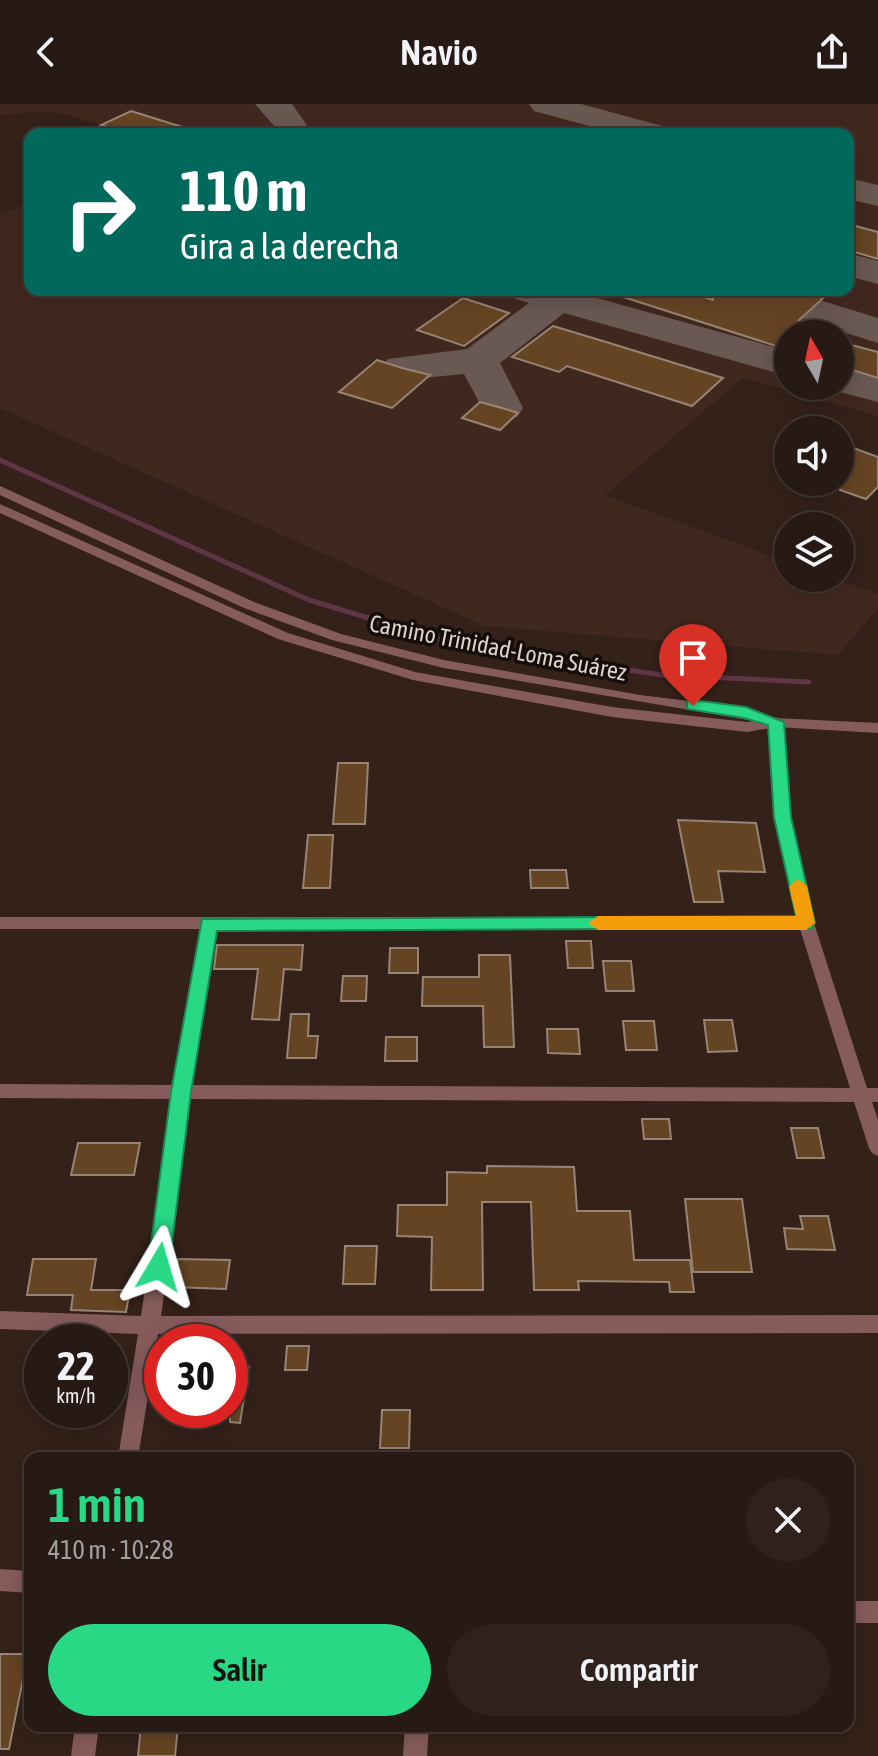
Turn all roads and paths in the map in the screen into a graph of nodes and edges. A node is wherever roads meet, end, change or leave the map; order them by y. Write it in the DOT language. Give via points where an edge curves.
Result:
graph roads {
  1 [pos="0,490"];
  2 [pos="0,508"];
  3 [pos="776,722"];
  4 [pos="878,728"];
  5 [pos="0,923"];
  6 [pos="806,923"];
  7 [pos="209,924"];
  8 [pos="0,1091"];
  9 [pos="181,1092"];
  10 [pos="870,1094"];
  11 [pos="878,1148"];
  12 [pos="0,1320"];
  13 [pos="151,1324"];
  14 [pos="878,1324"];
  15 [pos="144,1325"];
  16 [pos="248,1325"];
  17 [pos="144,1365"];
  18 [pos="129,1452"];
  19 [pos="0,1580"];
  20 [pos="24,1582"];
  21 [pos="854,1612"];
  22 [pos="878,1612"];
  23 [pos="86,1732"];
  24 [pos="417,1732"];
  25 [pos="83,1756"];
  26 [pos="415,1756"];
  1 -- 3 [label="street, Camino Trinidad-Loma Suárez" via="249,605 337,637 444,664"];
  2 -- 3 [label="street, Camino Trinidad-Loma Suárez" via="283,636 413,676 612,712 747,727"];
  3 -- 4 [label="street, Camino Trinidad-Loma Suárez"];
  3 -- 6 [label="street" via="783,817"];
  5 -- 7 [label="street"];
  6 -- 7 [label="street"];
  6 -- 10 [label="street"];
  7 -- 9 [label="street"];
  8 -- 9 [label="street"];
  9 -- 10 [label="street"];
  9 -- 13 [label="street"];
  10 -- 11 [label="street"];
  12 -- 15 [label="street"];
  14 -- 16 [label="street"];
  17 -- 18 [label="street"];
  19 -- 20 [label="street"];
  21 -- 22 [label="street"];
  23 -- 25 [label="street"];
  24 -- 26 [label="street"];
}
